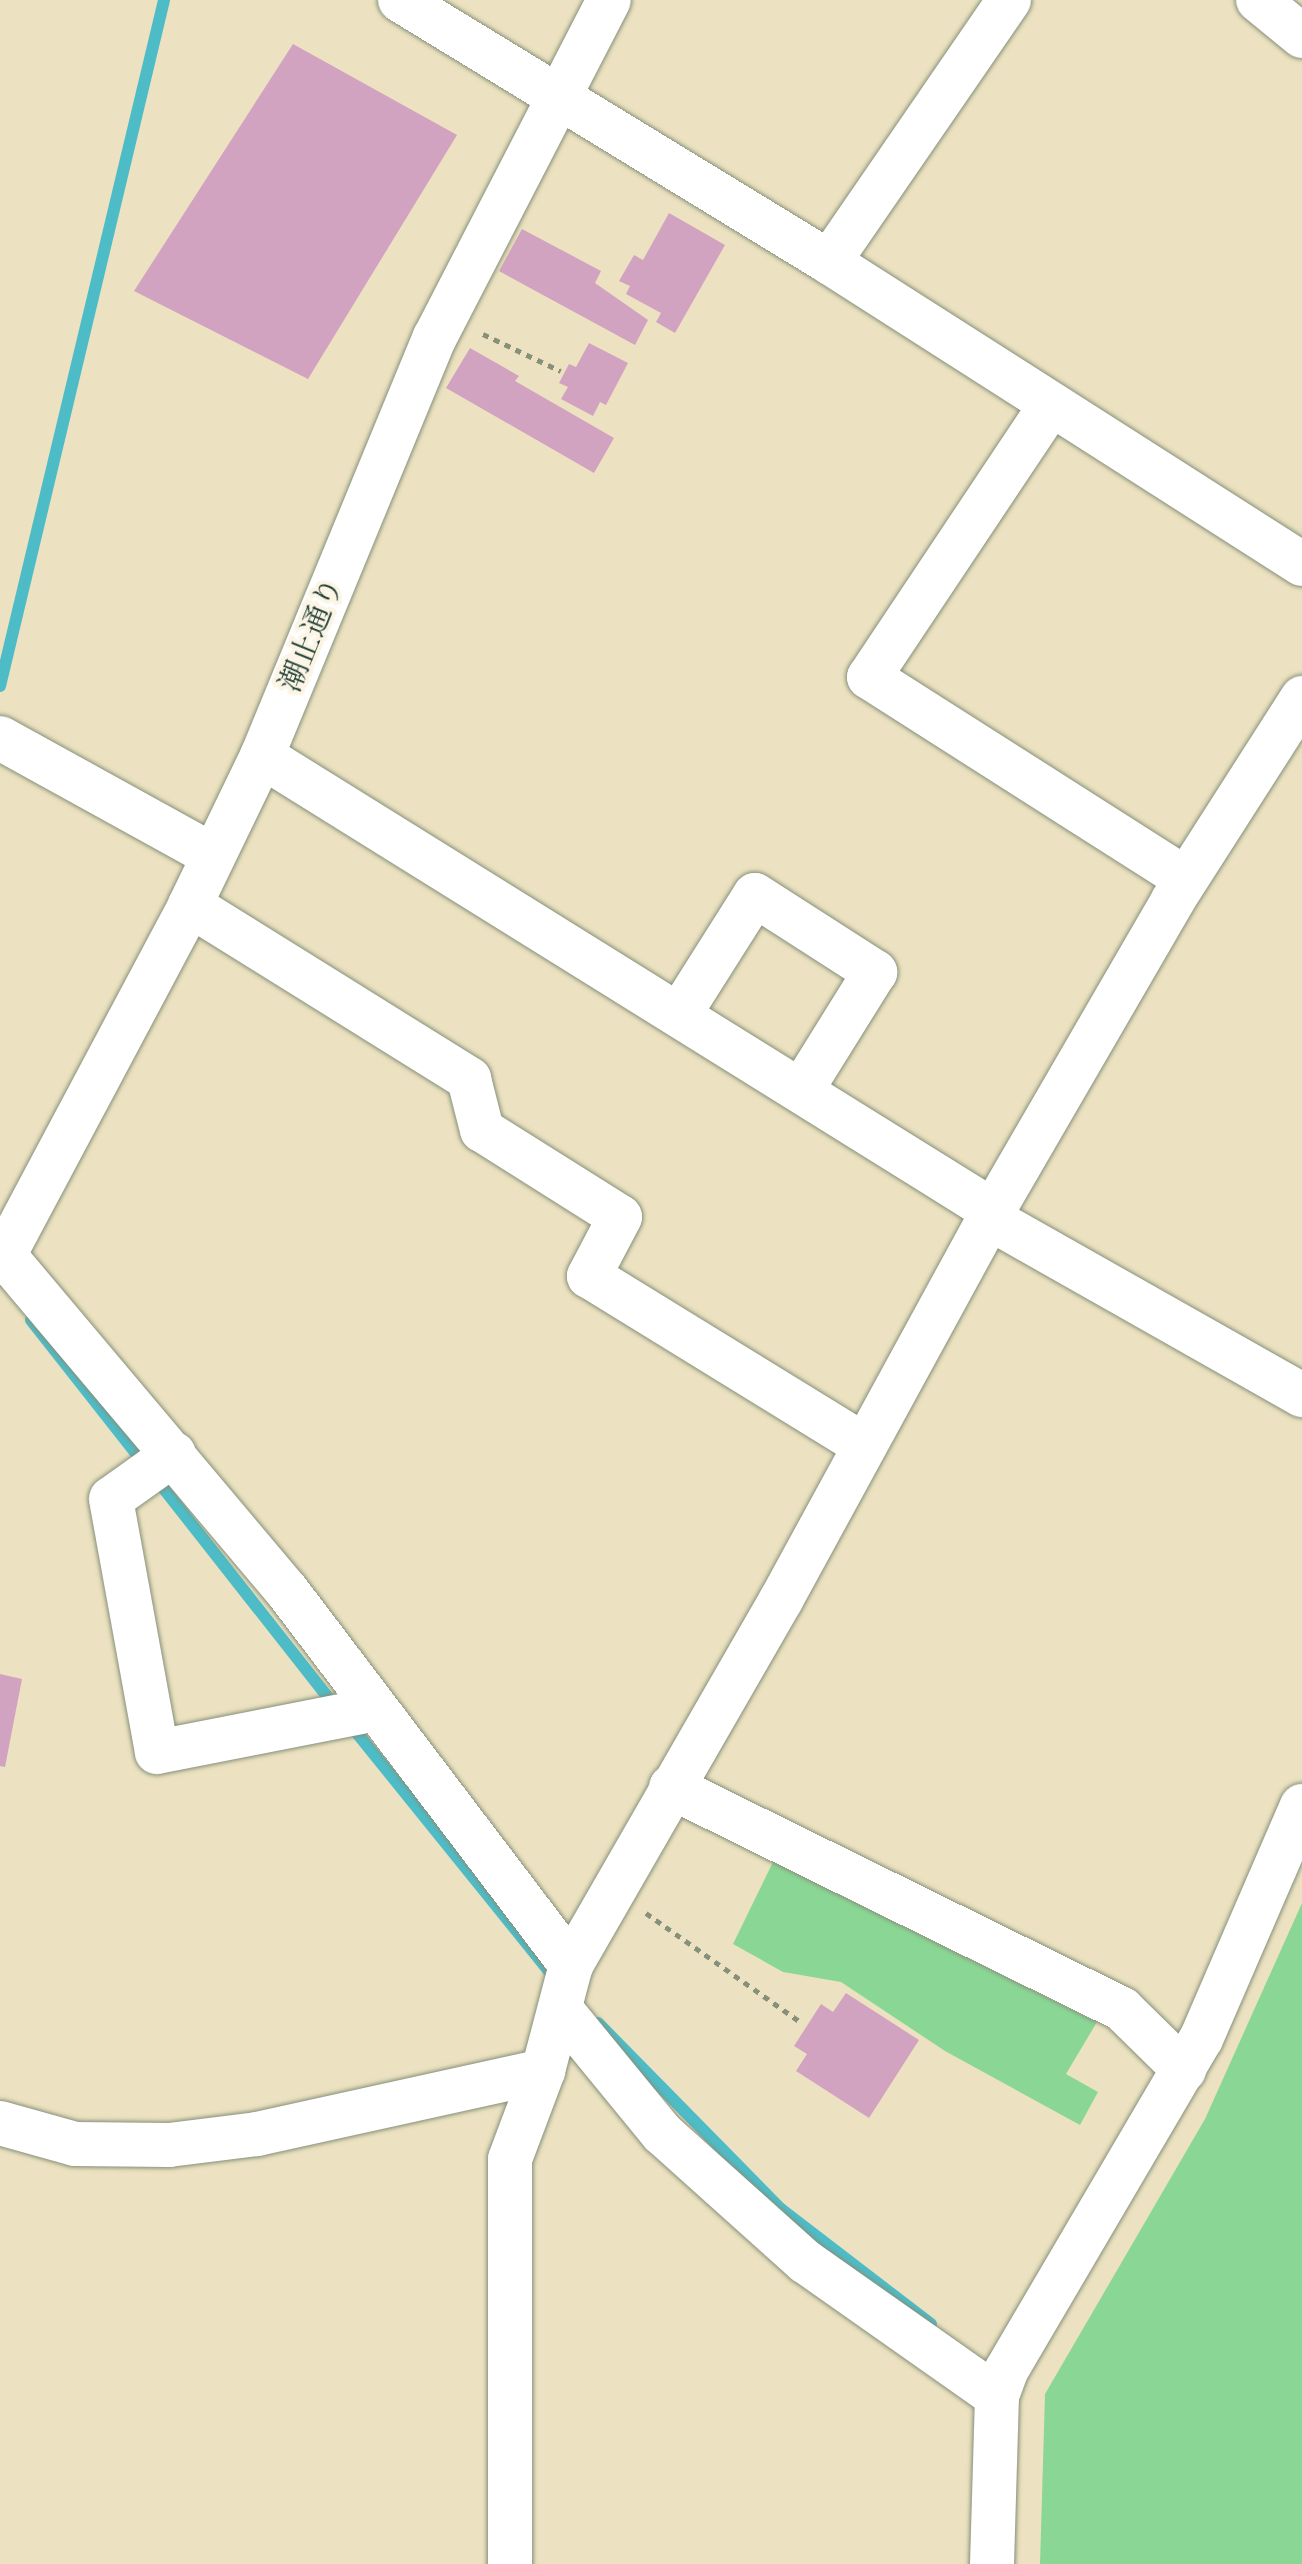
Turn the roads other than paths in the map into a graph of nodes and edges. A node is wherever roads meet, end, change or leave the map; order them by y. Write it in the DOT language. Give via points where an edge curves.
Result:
graph roads {
  1 [pos="400,0"];
  2 [pos="609,0"];
  3 [pos="1009,0"];
  4 [pos="1258,0"];
  5 [pos="1302,36"];
  6 [pos="559,95"];
  7 [pos="829,262"];
  8 [pos="1050,406"];
  9 [pos="1302,564"];
  10 [pos="1299,709"];
  11 [pos="0,738"];
  12 [pos="262,756"];
  13 [pos="212,855"];
  14 [pos="1186,879"];
  15 [pos="190,905"];
  16 [pos="679,1015"];
  17 [pos="801,1091"];
  18 [pos="991,1214"];
  19 [pos="2,1259"];
  20 [pos="1302,1395"];
  21 [pos="864,1445"];
  22 [pos="174,1454"];
  23 [pos="376,1709"];
  24 [pos="671,1787"];
  25 [pos="1302,1806"];
  26 [pos="571,1965"];
  27 [pos="562,2011"];
  28 [pos="1184,2070"];
  29 [pos="543,2071"];
  30 [pos="0,2123"];
  31 [pos="997,2396"];
  32 [pos="512,2563"];
  33 [pos="992,2564"];
  1 -- 6 [label="street"];
  2 -- 6 [label="street, 潮止通り"];
  3 -- 7 [label="street"];
  4 -- 5 [label="street"];
  6 -- 7 [label="street"];
  6 -- 12 [label="street, 潮止通り" via="446,316 381,459"];
  7 -- 8 [label="street"];
  8 -- 9 [label="street"];
  8 -- 14 [label="street" via="869,677"];
  10 -- 14 [label="street"];
  11 -- 13 [label="street"];
  12 -- 13 [label="street, 潮止通り"];
  12 -- 16 [label="street"];
  13 -- 15 [label="street, 潮止通り"];
  14 -- 18 [label="street"];
  15 -- 19 [label="street, 潮止通り"];
  15 -- 21 [label="street" via="469,1079 482,1130 620,1217 589,1276"];
  16 -- 17 [label="street"];
  16 -- 17 [label="street" via="755,895 875,972"];
  17 -- 18 [label="street"];
  18 -- 20 [label="street"];
  18 -- 21 [label="street"];
  19 -- 22 [label="street"];
  21 -- 24 [label="street"];
  22 -- 23 [label="street"];
  22 -- 23 [label="street" via="111,1499 157,1752"];
  23 -- 26 [label="street"];
  24 -- 26 [label="street"];
  24 -- 28 [label="street" via="1122,2009"];
  25 -- 28 [label="street"];
  26 -- 27 [label="street"];
  27 -- 29 [label="street"];
  27 -- 31 [label="street" via="662,2133 806,2262"];
  28 -- 31 [label="street"];
  29 -- 30 [label="street" via="257,2134 169,2145 75,2144"];
  29 -- 32 [label="street" via="510,2159"];
  31 -- 33 [label="street"];
}
